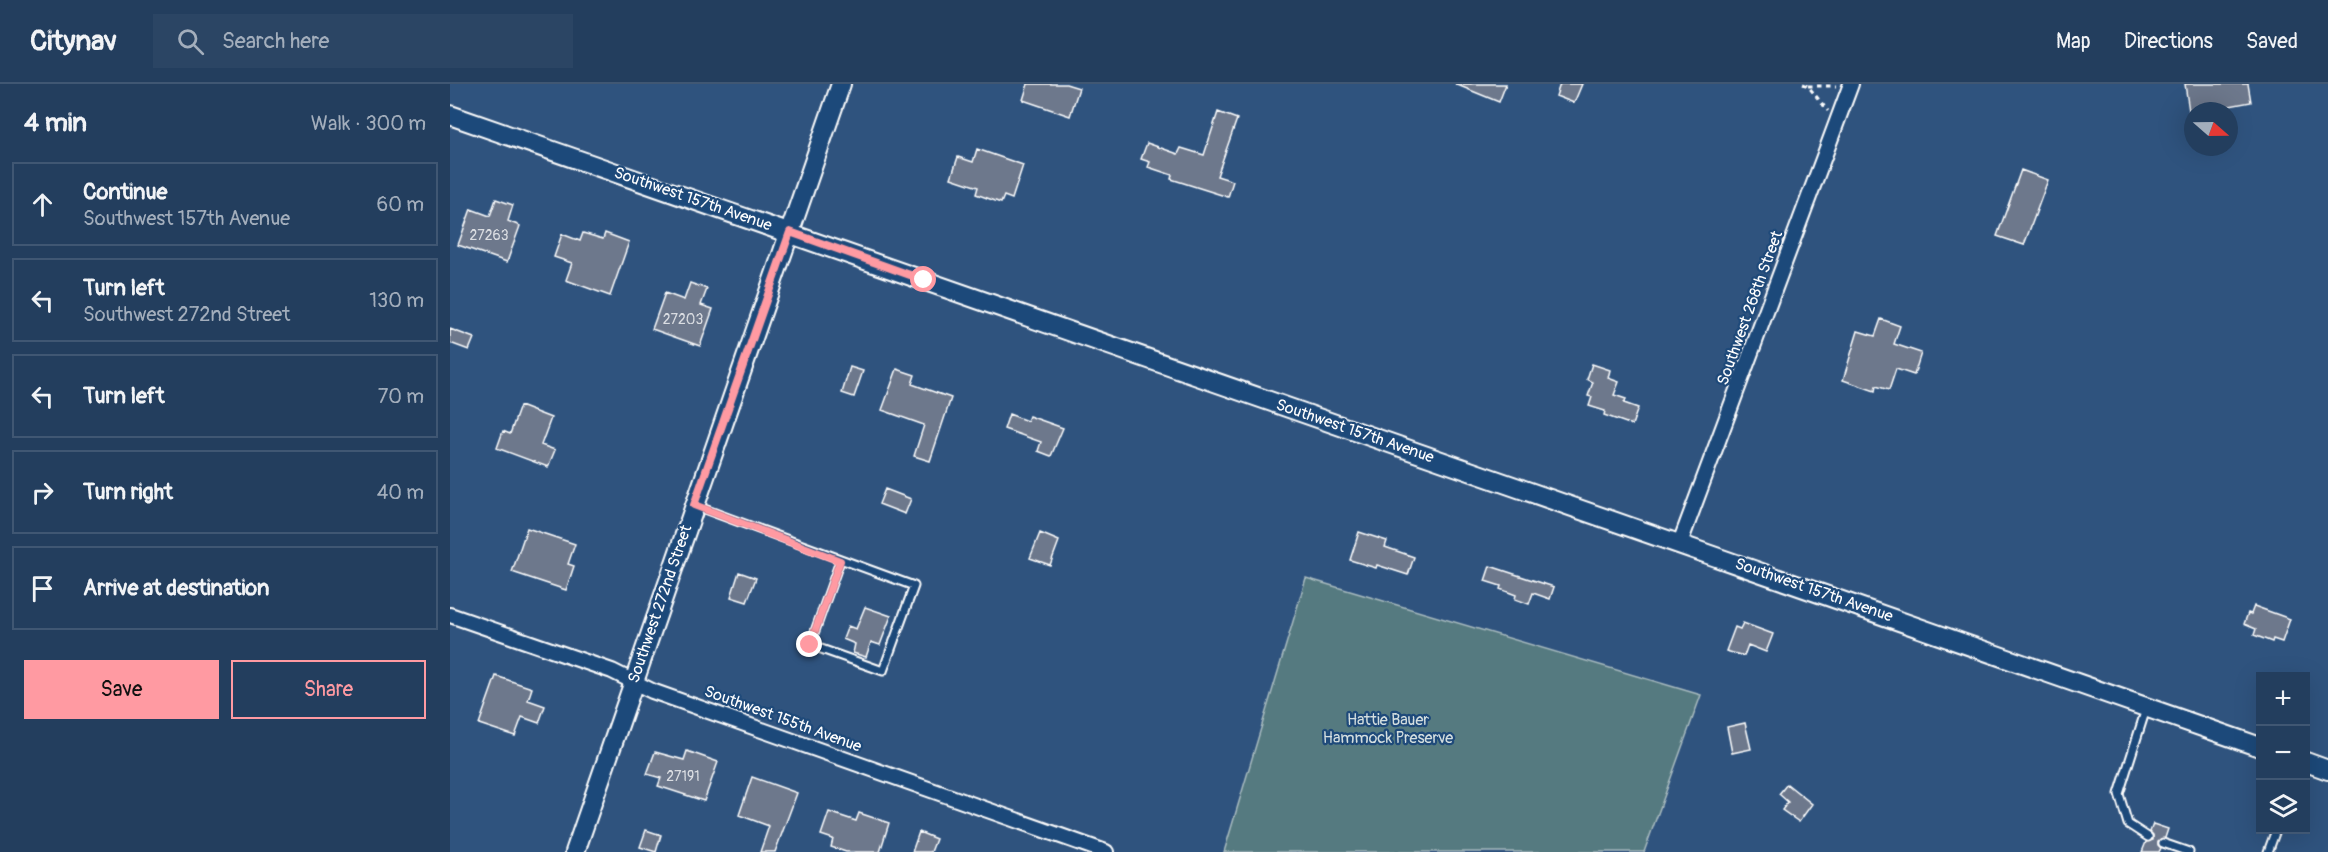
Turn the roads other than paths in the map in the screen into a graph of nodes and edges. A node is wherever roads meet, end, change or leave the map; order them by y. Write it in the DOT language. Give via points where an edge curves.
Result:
graph roads {
  1 [pos="841,84"];
  2 [pos="1851,84"];
  3 [pos="450,115"];
  4 [pos="790,232"];
  5 [pos="694,505"];
  6 [pos="1680,543"];
  7 [pos="840,561"];
  8 [pos="450,615"];
  9 [pos="633,681"];
  10 [pos="2147,707"];
  11 [pos="2256,746"];
  12 [pos="2310,763"];
  13 [pos="2328,770"];
  14 [pos="2275,834"];
  15 [pos="2148,837"];
  16 [pos="2163,843"];
  17 [pos="575,852"];
  18 [pos="1106,852"];
  19 [pos="2189,852"];
  20 [pos="2268,852"];
  1 -- 4 [label="street, Southwest 272nd Street"];
  2 -- 6 [label="street, Southwest 268th Street"];
  3 -- 4 [label="street, Southwest 157th Avenue"];
  4 -- 5 [label="street, Southwest 272nd Street"];
  4 -- 6 [label="street, Southwest 157th Avenue"];
  5 -- 7 [label="lane"];
  5 -- 9 [label="street, Southwest 272nd Street"];
  6 -- 10 [label="street, Southwest 157th Avenue"];
  7 -- 7 [label="lane" via="914,586 883,671 810,645"];
  8 -- 9 [label="street, Southwest 155th Avenue"];
  9 -- 17 [label="street, Southwest 272nd Street"];
  9 -- 18 [label="street, Southwest 155th Avenue"];
  10 -- 11 [label="street, Southwest 157th Avenue"];
  10 -- 15 [label="lane" via="2119,795 2128,824"];
  12 -- 13 [label="street"];
  14 -- 20 [label="lane"];
  16 -- 19 [label="lane"];
}
